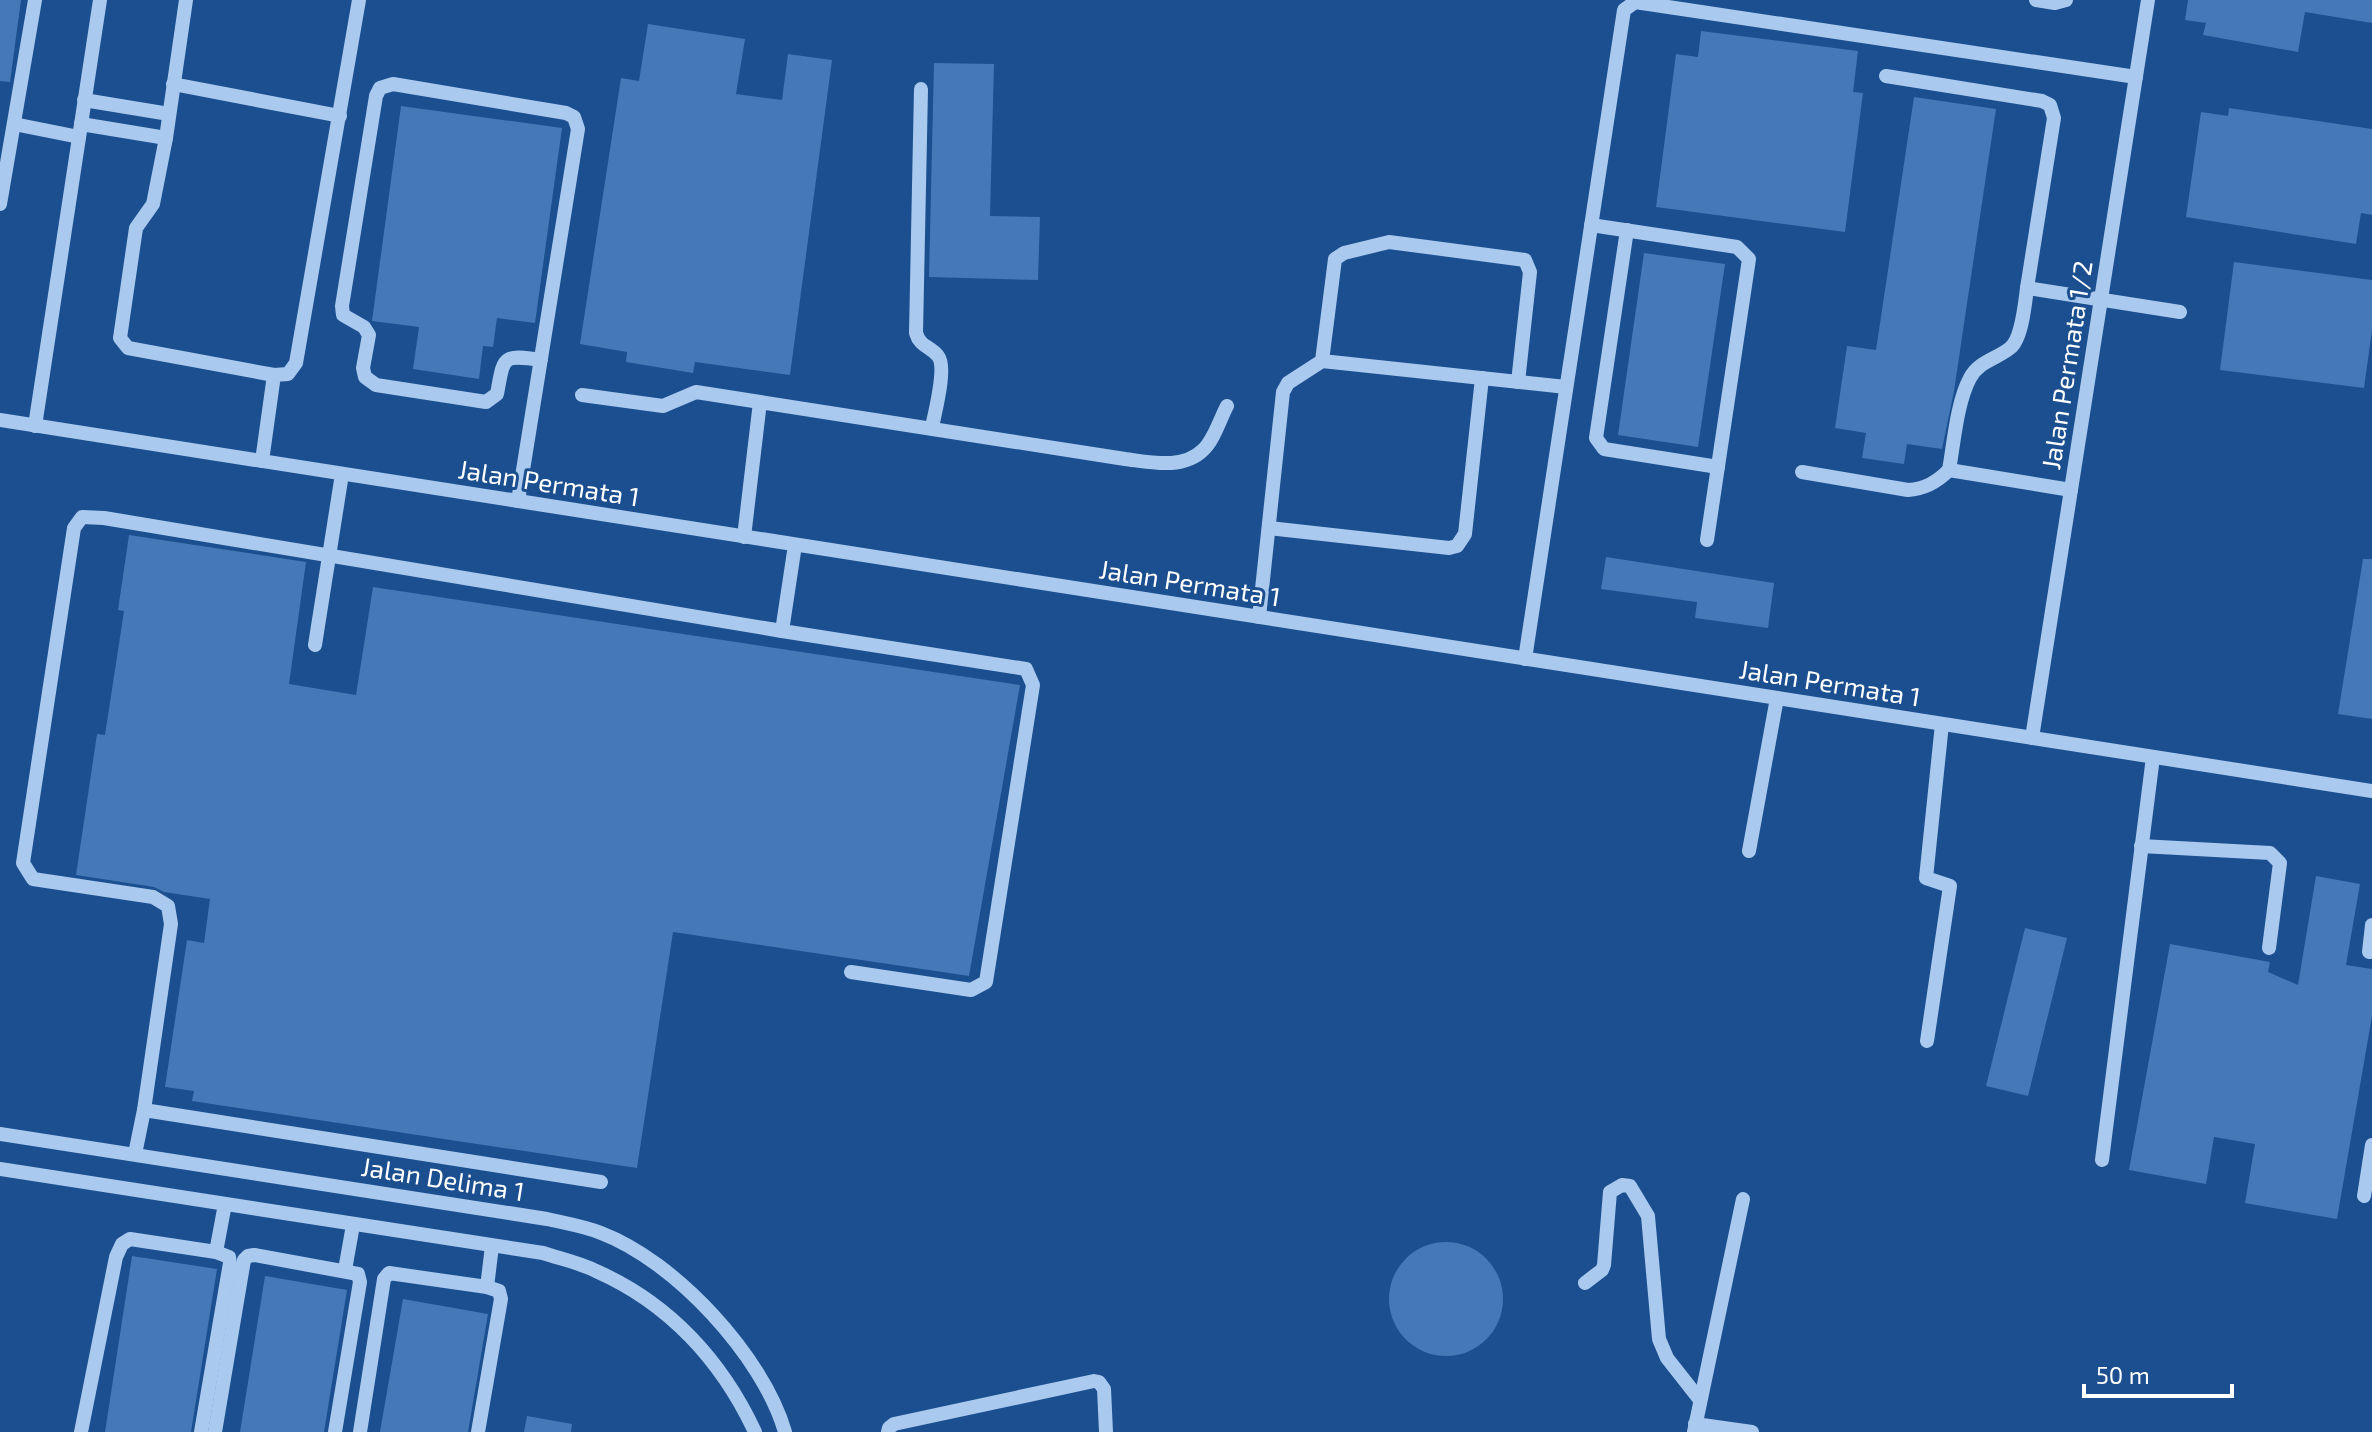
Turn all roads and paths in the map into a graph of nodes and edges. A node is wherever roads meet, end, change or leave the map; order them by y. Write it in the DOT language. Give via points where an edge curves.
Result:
graph roads {
  1 [pos="35,0"];
  2 [pos="100,0"];
  3 [pos="186,0"];
  4 [pos="359,0"];
  5 [pos="2036,0"];
  6 [pos="2066,0"];
  7 [pos="2148,0"];
  8 [pos="1886,76"];
  9 [pos="2136,77"];
  10 [pos="173,84"];
  11 [pos="921,89"];
  12 [pos="84,100"];
  13 [pos="169,114"];
  14 [pos="340,116"];
  15 [pos="14,124"];
  16 [pos="80,130"];
  17 [pos="166,138"];
  18 [pos="0,204"];
  19 [pos="1591,225"];
  20 [pos="1627,230"];
  21 [pos="2027,288"];
  22 [pos="2101,300"];
  23 [pos="2180,312"];
  24 [pos="541,360"];
  25 [pos="1322,361"];
  26 [pos="274,375"];
  27 [pos="1482,378"];
  28 [pos="1518,382"];
  29 [pos="1566,387"];
  30 [pos="582,395"];
  31 [pos="760,402"];
  32 [pos="1227,406"];
  33 [pos="0,420"];
  34 [pos="35,426"];
  35 [pos="932,427"];
  36 [pos="262,461"];
  37 [pos="1718,467"];
  38 [pos="1949,470"];
  39 [pos="1802,472"];
  40 [pos="342,474"];
  41 [pos="2071,490"];
  42 [pos="518,501"];
  43 [pos="1269,528"];
  44 [pos="744,537"];
  45 [pos="1707,540"];
  46 [pos="795,545"];
  47 [pos="330,555"];
  48 [pos="1259,617"];
  49 [pos="782,631"];
  50 [pos="315,645"];
  51 [pos="1525,659"];
  52 [pos="1777,698"];
  53 [pos="1942,724"];
  54 [pos="2032,738"];
  55 [pos="2153,757"];
  56 [pos="2372,791"];
  57 [pos="2141,846"];
  58 [pos="1749,851"];
  59 [pos="2372,925"];
  60 [pos="2269,948"];
  61 [pos="2372,952"];
  62 [pos="851,972"];
  63 [pos="1927,1041"];
  64 [pos="144,1110"];
  65 [pos="0,1134"];
  66 [pos="2372,1145"];
  67 [pos="135,1154"];
  68 [pos="2102,1160"];
  69 [pos="0,1169"];
  70 [pos="601,1182"];
  71 [pos="2364,1196"];
  72 [pos="1743,1199"];
  73 [pos="225,1204"];
  74 [pos="353,1225"];
  75 [pos="492,1246"];
  76 [pos="216,1252"];
  77 [pos="345,1270"];
  78 [pos="1585,1283"];
  79 [pos="487,1287"];
  80 [pos="1700,1400"];
  81 [pos="1695,1428"];
  82 [pos="81,1432"];
  83 [pos="201,1432"];
  84 [pos="215,1432"];
  85 [pos="335,1432"];
  86 [pos="360,1432"];
  87 [pos="478,1432"];
  88 [pos="755,1432"];
  89 [pos="785,1432"];
  90 [pos="888,1432"];
  91 [pos="1106,1432"];
  92 [pos="1752,1432"];
  1 -- 15 [label="street"];
  2 -- 12 [label="street"];
  3 -- 10 [label="street"];
  4 -- 14 [label="street"];
  5 -- 6 [label="street"];
  7 -- 9 [label="street, Jalan Permata 1/2"];
  8 -- 21 [label="street" via="2050,105 2054,118"];
  9 -- 19 [label="street" via="1635,2 1624,10"];
  9 -- 22 [label="street, Jalan Permata 1/2"];
  10 -- 13 [label="street"];
  10 -- 14 [label="street"];
  11 -- 35 [label="street" via="916,333 918,342 943,366"];
  12 -- 13 [label="street"];
  12 -- 16 [label="street"];
  13 -- 17 [label="street"];
  14 -- 26 [label="street" via="296,363 288,374"];
  15 -- 16 [label="street"];
  15 -- 18 [label="street"];
  16 -- 17 [label="street"];
  16 -- 34 [label="street"];
  17 -- 26 [label="street" via="153,204 136,228 120,338 128,348"];
  19 -- 20 [label="street"];
  19 -- 29 [label="street"];
  20 -- 37 [label="street" via="1737,247 1749,259"];
  20 -- 37 [label="street" via="1596,438 1604,449"];
  21 -- 22 [label="street"];
  21 -- 38 [label="street" via="2018,338 1971,375"];
  22 -- 23 [label="street"];
  22 -- 41 [label="street, Jalan Permata 1/2"];
  24 -- 24 [label="street" via="506,360 497,394 486,402 376,385 365,377 369,335 343,315 342,306 380,88 393,84 574,117 578,129"];
  24 -- 42 [label="street"];
  25 -- 27 [label="street"];
  25 -- 28 [label="street" via="1335,259 1389,242 1525,260 1530,272"];
  25 -- 43 [label="street" via="1283,392"];
  26 -- 36 [label="street"];
  27 -- 28 [label="street"];
  27 -- 43 [label="street" via="1465,534 1457,546"];
  28 -- 29 [label="street"];
  29 -- 51 [label="street"];
  30 -- 31 [label="street" via="663,406 696,392"];
  31 -- 35 [label="street"];
  31 -- 44 [label="street"];
  32 -- 35 [label="street" via="1205,449 1172,464"];
  33 -- 34 [label="street, Jalan Permata 1"];
  34 -- 36 [label="street, Jalan Permata 1"];
  36 -- 40 [label="street, Jalan Permata 1"];
  37 -- 45 [label="street"];
  38 -- 39 [label="street" via="1920,490"];
  38 -- 41 [label="street"];
  40 -- 42 [label="street, Jalan Permata 1"];
  40 -- 47 [label="street"];
  41 -- 54 [label="street, Jalan Permata 1/2"];
  42 -- 44 [label="street, Jalan Permata 1"];
  43 -- 48 [label="street"];
  44 -- 46 [label="street, Jalan Permata 1"];
  46 -- 48 [label="street, Jalan Permata 1"];
  46 -- 49 [label="street"];
  47 -- 49 [label="street"];
  47 -- 50 [label="street"];
  47 -- 64 [label="street" via="104,518 82,517 74,528 23,863 33,879 153,897 168,906 171,924"];
  48 -- 51 [label="street, Jalan Permata 1"];
  49 -- 62 [label="street" via="1026,669 1033,685 986,982 971,990"];
  51 -- 52 [label="street, Jalan Permata 1"];
  52 -- 53 [label="street, Jalan Permata 1"];
  52 -- 58 [label="street"];
  53 -- 54 [label="street, Jalan Permata 1"];
  53 -- 63 [label="street" via="1926,878 1950,886"];
  54 -- 55 [label="street, Jalan Permata 1"];
  55 -- 56 [label="street, Jalan Permata 1"];
  55 -- 57 [label="street"];
  57 -- 60 [label="street" via="2270,853 2280,863"];
  57 -- 68 [label="street"];
  59 -- 61 [label="street"];
  64 -- 67 [label="street"];
  64 -- 70 [label="street"];
  65 -- 67 [label="street, Jalan Delima 1"];
  66 -- 71 [label="street"];
  67 -- 89 [label="street, Jalan Delima 1" via="547,1219 601,1233 651,1260 718,1319 761,1376"];
  69 -- 73 [label="street"];
  72 -- 80 [label="street"];
  73 -- 74 [label="street"];
  73 -- 76 [label="street"];
  74 -- 75 [label="street"];
  74 -- 77 [label="street"];
  75 -- 79 [label="street"];
  75 -- 88 [label="street" via="543,1253 596,1271 655,1304 691,1335 721,1373"];
  76 -- 82 [label="street" via="130,1239 122,1244"];
  76 -- 83 [label="street" via="229,1257 230,1263"];
  77 -- 84 [label="street" via="254,1255 244,1260"];
  77 -- 85 [label="street" via="358,1274 360,1282"];
  78 -- 80 [label="street" via="1604,1265 1610,1192 1630,1186 1648,1216 1659,1339"];
  79 -- 86 [label="street" via="389,1273"];
  79 -- 87 [label="street" via="499,1291 501,1299"];
  80 -- 81 [label="street"];
  81 -- 92 [label="street"];
  90 -- 91 [label="street" via="894,1424 1094,1381 1104,1389"];
}
